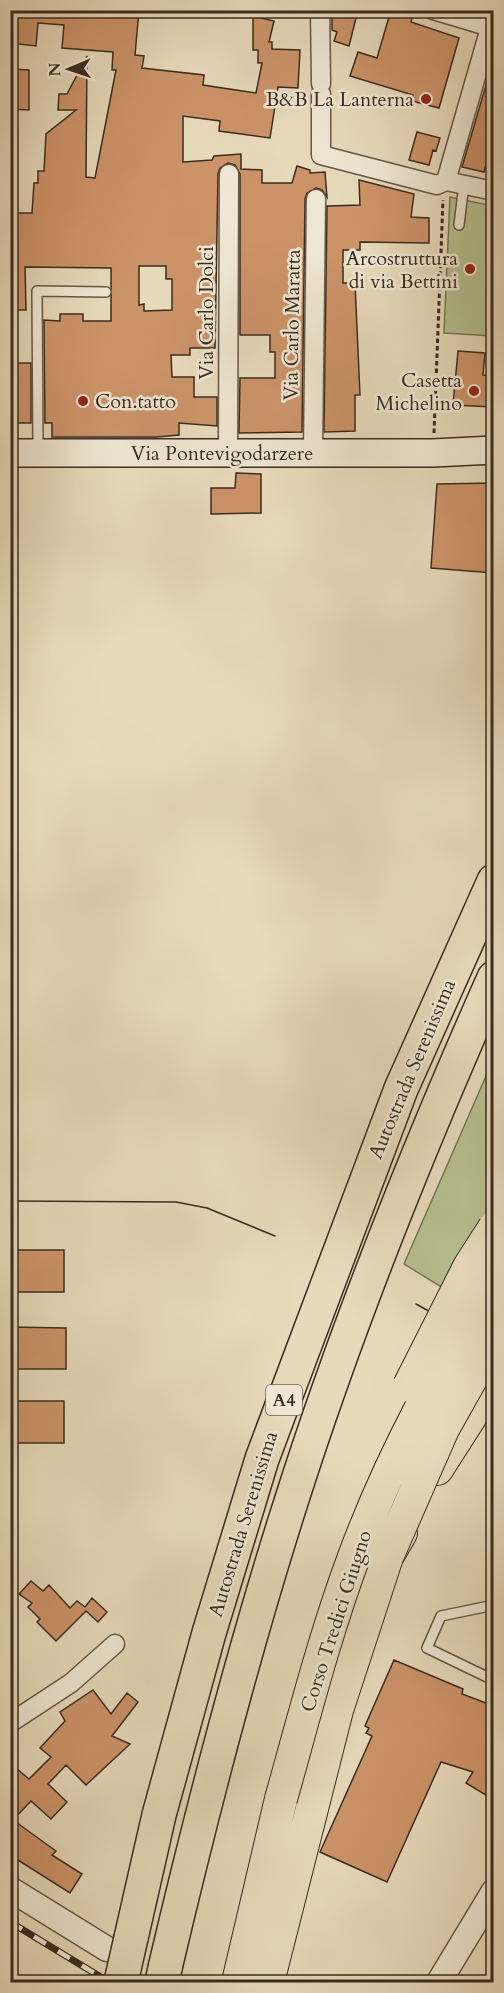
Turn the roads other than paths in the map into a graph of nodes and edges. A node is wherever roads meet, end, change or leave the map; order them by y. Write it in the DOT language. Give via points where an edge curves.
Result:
graph roads {
  1 [pos="320,10"];
  2 [pos="433,10"];
  3 [pos="492,21"];
  4 [pos="486,64"];
  5 [pos="229,174"];
  6 [pos="455,182"];
  7 [pos="494,191"];
  8 [pos="316,199"];
  9 [pos="459,225"];
  10 [pos="106,292"];
  11 [pos="494,450"];
  12 [pos="313,452"];
  13 [pos="10,453"];
  14 [pos="38,453"];
  15 [pos="228,453"];
  16 [pos="433,453"];
  17 [pos="494,464"];
  18 [pos="494,882"];
  19 [pos="494,978"];
  20 [pos="494,1228"];
  21 [pos="494,1282"];
  22 [pos="494,1338"];
  23 [pos="494,1380"];
  24 [pos="387,1557"];
  25 [pos="494,1605"];
  26 [pos="334,1613"];
  27 [pos="115,1644"];
  28 [pos="494,1666"];
  29 [pos="10,1723"];
  30 [pos="10,1889"];
  31 [pos="494,1891"];
  32 [pos="119,1943"];
  33 [pos="163,1975"];
  34 [pos="121,1983"];
  35 [pos="238,1983"];
  36 [pos="268,1983"];
  37 [pos="439,1983"];
  1 -- 6 [label="street" via="321,155 437,185"];
  2 -- 3 [label="street"];
  3 -- 4 [label="street"];
  4 -- 6 [label="street"];
  5 -- 15 [label="street, Via Carlo Dolci"];
  6 -- 7 [label="street"];
  6 -- 9 [label="lane"];
  8 -- 12 [label="street, Via Carlo Maratta"];
  10 -- 14 [label="lane" via="37,291"];
  11 -- 16 [label="main road, Via Pontevigodarzere"];
  12 -- 15 [label="main road, Via Pontevigodarzere"];
  12 -- 16 [label="main road, Via Pontevigodarzere"];
  13 -- 14 [label="main road, Via Pontevigodarzere"];
  14 -- 15 [label="main road, Via Pontevigodarzere"];
  16 -- 17 [label="main road, Via Pontevigodarzere"];
  18 -- 32 [label="highway, Autostrada Serenissima / A4" via="401,1089 262,1459"];
  19 -- 33 [label="highway, Autostrada Serenissima / A4" via="401,1196 312,1439 221,1740"];
  20 -- 26 [label="highway, bridge" via="451,1302 389,1428 349,1531"];
  21 -- 26 [label="highway, Corso Tredici Giugno, bridge" via="413,1420 367,1524"];
  22 -- 24 [label="highway, Corso Tredici Giugno, bridge" via="443,1429"];
  23 -- 24 [label="highway, bridge" via="445,1455"];
  24 -- 36 [label="highway, Corso Tredici Giugno" via="322,1763"];
  25 -- 28 [label="lane" via="441,1616 427,1648 487,1677"];
  26 -- 35 [label="highway, Corso Tredici Giugno, bridge" via="281,1799"];
  27 -- 29 [label="street" via="71,1683"];
  30 -- 32 [label="street"];
  31 -- 37 [label="street"];
  32 -- 34 [label="highway, Autostrada Serenissima / A4, bridge"];
}
